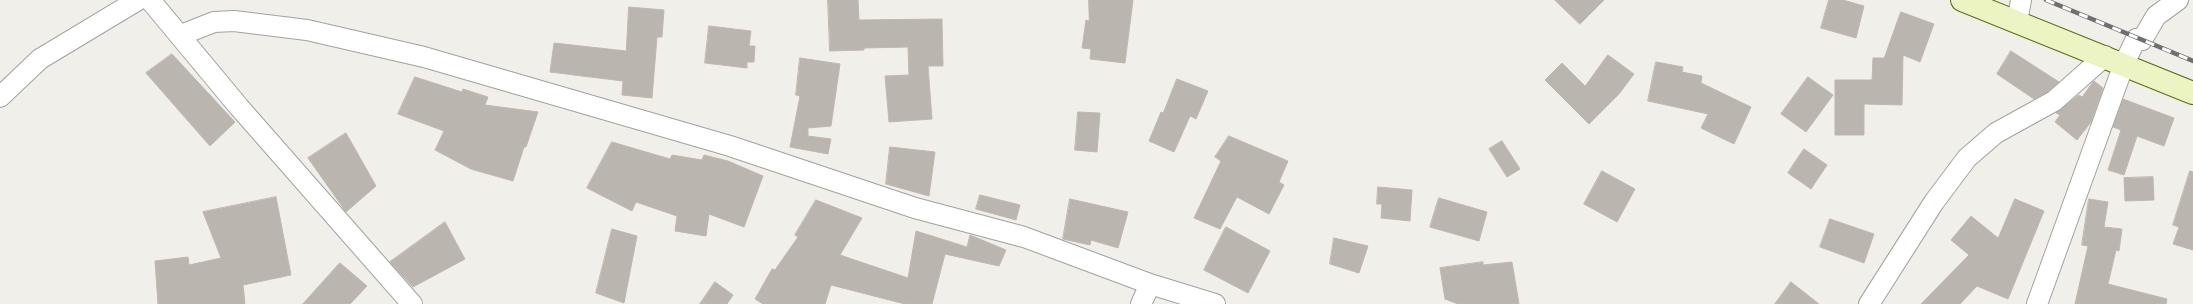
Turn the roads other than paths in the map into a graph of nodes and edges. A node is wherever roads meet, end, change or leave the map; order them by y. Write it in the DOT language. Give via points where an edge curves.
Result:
graph roads {
  1 [pos="138,0"];
  2 [pos="150,0"];
  3 [pos="1962,0"];
  4 [pos="2021,0"];
  5 [pos="2178,0"];
  6 [pos="2017,22"];
  7 [pos="181,35"];
  8 [pos="2115,60"];
  9 [pos="2193,93"];
  10 [pos="0,97"];
  11 [pos="1150,284"];
  12 [pos="412,304"];
  13 [pos="1140,304"];
  14 [pos="1215,304"];
  15 [pos="1869,304"];
  16 [pos="2037,304"];
  1 -- 10 [label="street" via="40,59"];
  2 -- 7 [label="street"];
  3 -- 6 [label="street"];
  4 -- 6 [label="street"];
  5 -- 8 [label="street" via="2156,16 2142,40 2136,39"];
  6 -- 8 [label="street"];
  7 -- 11 [label="street" via="214,22 234,21 307,30 424,56 730,146 915,208 1024,237"];
  7 -- 12 [label="street" via="239,107"];
  8 -- 9 [label="street"];
  8 -- 15 [label="street" via="2054,101 1996,133 1967,158 1934,202"];
  8 -- 16 [label="street"];
  11 -- 13 [label="street"];
  11 -- 14 [label="street"];
}
